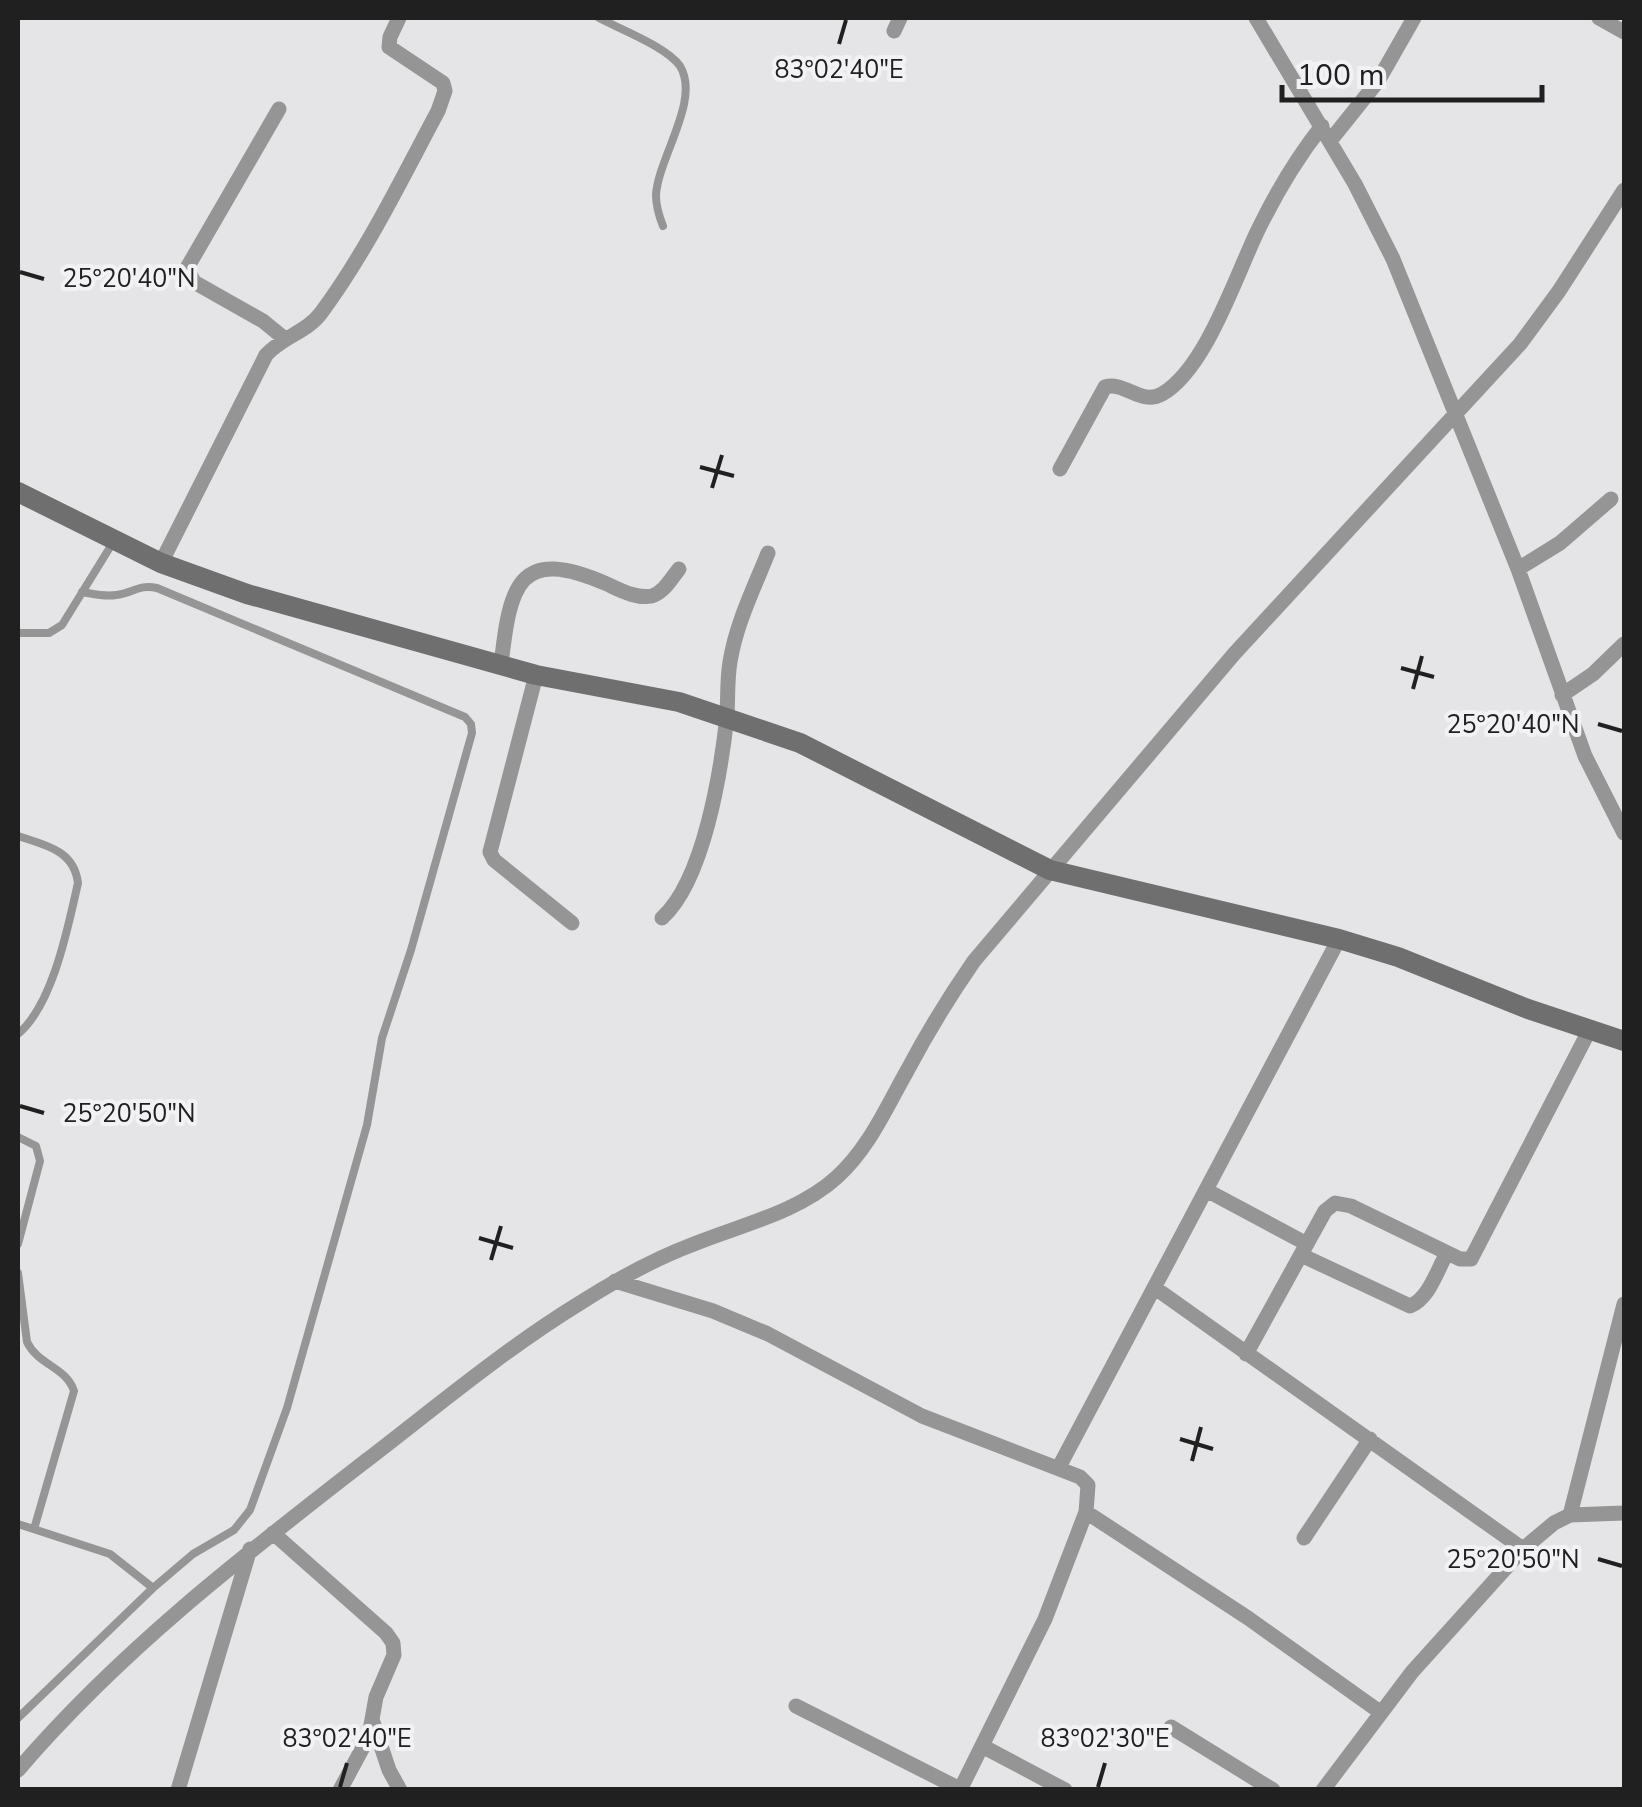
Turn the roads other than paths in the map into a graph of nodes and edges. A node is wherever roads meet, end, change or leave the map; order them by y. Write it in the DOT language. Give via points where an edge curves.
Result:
graph roads {
  1 [pos="399,18"];
  2 [pos="599,18"];
  3 [pos="1256,18"];
  4 [pos="1414,18"];
  5 [pos="1598,18"];
  6 [pos="1624,32"];
  7 [pos="279,109"];
  8 [pos="1326,133"];
  9 [pos="1624,190"];
  10 [pos="663,226"];
  11 [pos="285,339"];
  12 [pos="1456,410"];
  13 [pos="1060,469"];
  14 [pos="18,492"];
  15 [pos="1611,499"];
  16 [pos="114,540"];
  17 [pos="768,552"];
  18 [pos="162,563"];
  19 [pos="679,569"];
  20 [pos="1518,569"];
  21 [pos="82,592"];
  22 [pos="18,633"];
  23 [pos="1624,644"];
  24 [pos="501,665"];
  25 [pos="536,674"];
  26 [pos="1562,694"];
  27 [pos="726,716"];
  28 [pos="1624,833"];
  29 [pos="18,836"];
  30 [pos="1050,870"];
  31 [pos="662,918"];
  32 [pos="572,923"];
  33 [pos="1338,939"];
  34 [pos="1590,1029"];
  35 [pos="18,1034"];
  36 [pos="1624,1041"];
  37 [pos="18,1137"];
  38 [pos="1206,1190"];
  39 [pos="18,1244"];
  40 [pos="1304,1249"];
  41 [pos="1446,1252"];
  42 [pos="18,1273"];
  43 [pos="615,1282"];
  44 [pos="1155,1288"];
  45 [pos="1624,1304"];
  46 [pos="1246,1354"];
  47 [pos="1370,1439"];
  48 [pos="1060,1467"];
  49 [pos="1086,1512"];
  50 [pos="1624,1513"];
  51 [pos="1570,1514"];
  52 [pos="18,1524"];
  53 [pos="34,1529"];
  54 [pos="273,1532"];
  55 [pos="1304,1538"];
  56 [pos="250,1549"];
  57 [pos="1523,1549"];
  58 [pos="153,1588"];
  59 [pos="796,1706"];
  60 [pos="1380,1712"];
  61 [pos="18,1718"];
  62 [pos="374,1722"];
  63 [pos="1171,1728"];
  64 [pos="982,1746"];
  65 [pos="18,1770"];
  66 [pos="961,1789"];
  67 [pos="178,1790"];
  68 [pos="340,1790"];
  69 [pos="400,1790"];
  70 [pos="1065,1790"];
  71 [pos="1273,1790"];
  72 [pos="1323,1790"];
  1 -- 11 [label="street" via="390,46 437,77 442,101 320,315"];
  2 -- 10 [label="lane" via="662,51 679,64 686,81 656,193"];
  3 -- 8 [label="street"];
  4 -- 8 [label="street" via="1378,81"];
  5 -- 6 [label="street"];
  7 -- 11 [label="street" via="187,268 194,282"];
  8 -- 12 [label="street" via="1393,259"];
  8 -- 13 [label="street" via="1282,184 1182,380 1153,398 1105,387"];
  9 -- 12 [label="street" via="1530,330"];
  11 -- 18 [label="street" via="266,355"];
  12 -- 20 [label="street"];
  12 -- 30 [label="street"];
  14 -- 16 [label="street"];
  15 -- 20 [label="street"];
  16 -- 18 [label="street"];
  16 -- 21 [label="lane"];
  17 -- 27 [label="street" via="733,646"];
  18 -- 24 [label="street"];
  19 -- 24 [label="street" via="652,596 636,596 577,571 537,570 516,588 508,608"];
  20 -- 26 [label="street"];
  21 -- 22 [label="lane" via="49,633"];
  21 -- 58 [label="lane" via="108,596 137,586 157,588 465,717 472,733 382,1038 367,1124 286,1408 250,1510 234,1530"];
  23 -- 26 [label="street"];
  24 -- 25 [label="street"];
  25 -- 27 [label="street"];
  25 -- 32 [label="street" via="490,852"];
  26 -- 28 [label="street"];
  27 -- 30 [label="street" via="800,743"];
  27 -- 31 [label="street" via="690,876"];
  29 -- 35 [label="lane" via="68,857 78,883 46,994"];
  30 -- 33 [label="street"];
  30 -- 43 [label="street" via="974,961 880,1123 834,1180 805,1200"];
  33 -- 34 [label="street"];
  33 -- 38 [label="street"];
  34 -- 36 [label="street"];
  34 -- 41 [label="street" via="1476,1252 1471,1259"];
  37 -- 39 [label="lane" via="36,1146 40,1162"];
  38 -- 40 [label="street"];
  38 -- 44 [label="street"];
  40 -- 41 [label="street" via="1335,1203"];
  40 -- 41 [label="street" via="1410,1306 1424,1296"];
  40 -- 46 [label="street"];
  42 -- 53 [label="lane" via="27,1342 74,1390"];
  43 -- 48 [label="street" via="713,1311 922,1416"];
  43 -- 54 [label="street" via="531,1337"];
  44 -- 46 [label="street"];
  44 -- 48 [label="street"];
  45 -- 51 [label="street"];
  46 -- 47 [label="street"];
  47 -- 55 [label="street"];
  47 -- 57 [label="street"];
  48 -- 49 [label="street" via="1088,1485"];
  49 -- 60 [label="street"];
  49 -- 64 [label="street" via="1045,1619"];
  50 -- 51 [label="street"];
  51 -- 57 [label="street"];
  52 -- 53 [label="lane"];
  53 -- 58 [label="lane" via="110,1554"];
  54 -- 56 [label="street"];
  54 -- 62 [label="street" via="393,1644"];
  56 -- 65 [label="street" via="120,1662"];
  56 -- 67 [label="street"];
  57 -- 60 [label="street"];
  58 -- 61 [label="lane"];
  59 -- 66 [label="street"];
  60 -- 72 [label="street"];
  62 -- 68 [label="street"];
  62 -- 69 [label="street"];
  63 -- 71 [label="street"];
  64 -- 66 [label="street"];
  64 -- 70 [label="street"];
}
